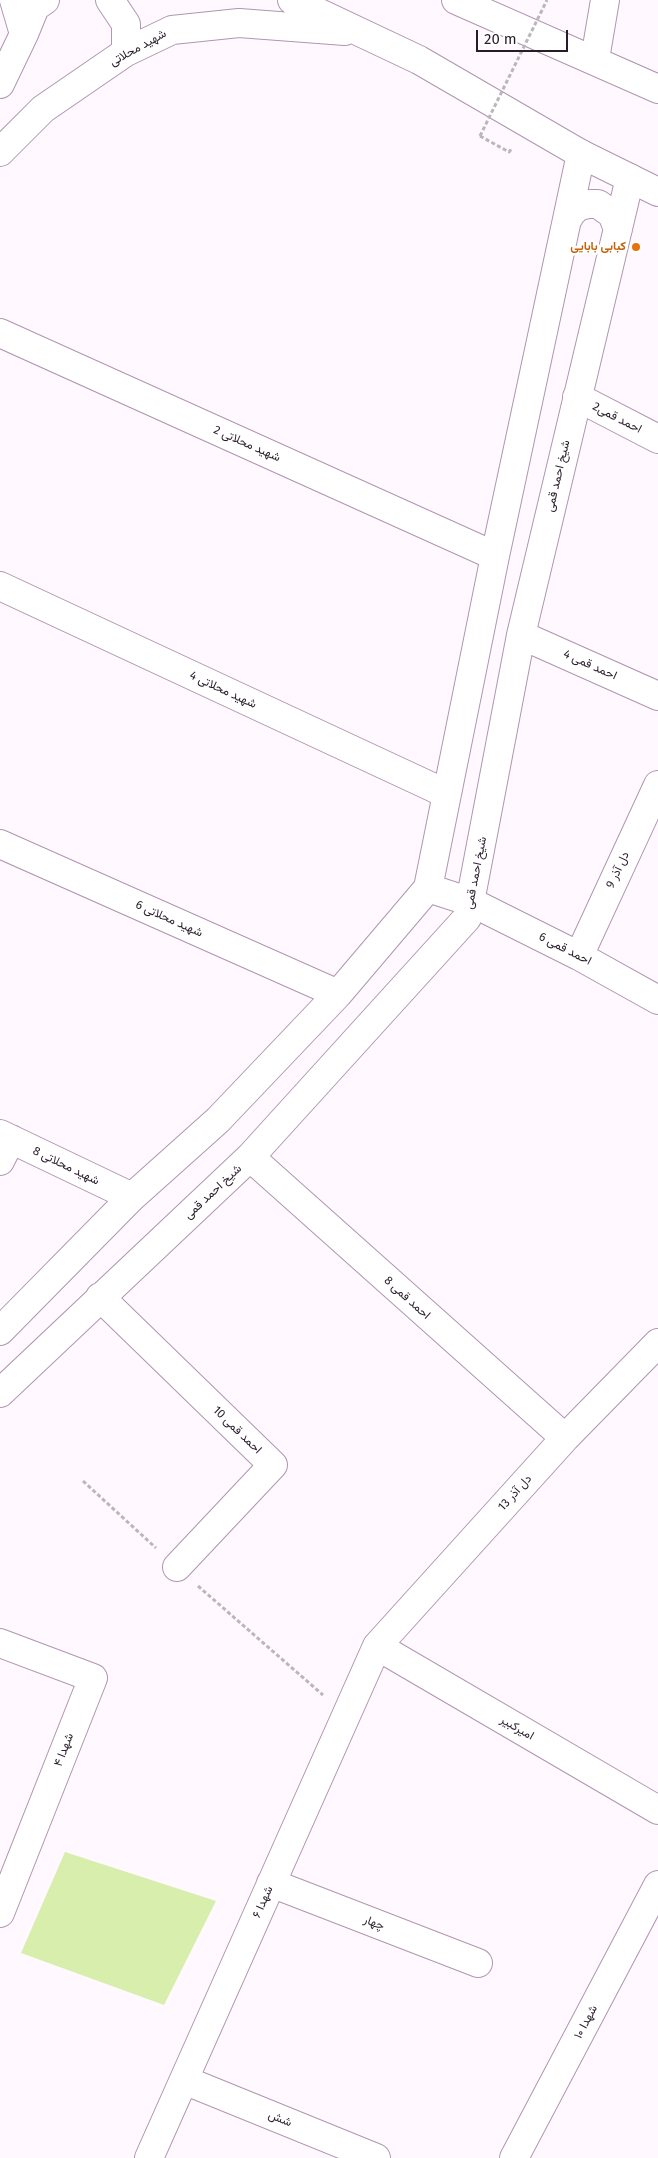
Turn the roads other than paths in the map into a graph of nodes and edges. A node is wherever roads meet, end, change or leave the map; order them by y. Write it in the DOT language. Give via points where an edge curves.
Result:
graph roads {
  1 [pos="14,0"];
  2 [pos="45,0"];
  3 [pos="110,0"];
  4 [pos="292,0"];
  5 [pos="456,0"];
  6 [pos="605,0"];
  7 [pos="366,33"];
  8 [pos="24,34"];
  9 [pos="126,52"];
  10 [pos="595,59"];
  11 [pos="0,84"];
  12 [pos="658,89"];
  13 [pos="0,152"];
  14 [pos="581,154"];
  15 [pos="630,178"];
  16 [pos="658,192"];
  17 [pos="567,220"];
  18 [pos="618,229"];
  19 [pos="0,333"];
  20 [pos="577,397"];
  21 [pos="658,439"];
  22 [pos="495,556"];
  23 [pos="0,586"];
  24 [pos="521,635"];
  25 [pos="658,696"];
  26 [pos="658,785"];
  27 [pos="447,794"];
  28 [pos="0,844"];
  29 [pos="428,888"];
  30 [pos="471,902"];
  31 [pos="579,956"];
  32 [pos="338,994"];
  33 [pos="658,1000"];
  34 [pos="4,1144"];
  35 [pos="250,1157"];
  36 [pos="132,1198"];
  37 [pos="100,1297"];
  38 [pos="0,1331"];
  39 [pos="658,1343"];
  40 [pos="0,1393"];
  41 [pos="565,1438"];
  42 [pos="177,1568"];
  43 [pos="0,1643"];
  44 [pos="377,1646"];
  45 [pos="658,1810"];
  46 [pos="271,1884"];
  47 [pos="658,1885"];
  48 [pos="0,1913"];
  49 [pos="478,1963"];
  50 [pos="184,2080"];
  51 [pos="149,2158"];
  52 [pos="376,2158"];
  53 [pos="514,2158"];
  1 -- 8 [label="street"];
  2 -- 8 [label="street" via="35,7"];
  3 -- 9 [label="street" via="126,24"];
  4 -- 7 [label="street"];
  5 -- 10 [label="street"];
  6 -- 10 [label="street"];
  7 -- 9 [label="street, شهید محلاتی" via="239,23 172,30"];
  7 -- 14 [label="street"];
  8 -- 11 [label="street"];
  9 -- 13 [label="street, شهید محلاتی" via="43,109"];
  10 -- 12 [label="street"];
  14 -- 15 [label="street"];
  14 -- 17 [label="street"];
  15 -- 16 [label="street"];
  15 -- 18 [label="street, شیخ احمد قمی"];
  17 -- 18 [label="street" via="579,206 598,204 612,214"];
  17 -- 22 [label="street"];
  18 -- 20 [label="street, شیخ احمد قمی"];
  19 -- 22 [label="street, شهید محلاتی 2"];
  20 -- 21 [label="street, احمد قمی2"];
  20 -- 24 [label="street, شیخ احمد قمی"];
  22 -- 27 [label="street"];
  23 -- 27 [label="street, شهید محلاتی 4"];
  24 -- 25 [label="street, احمد قمی 4"];
  24 -- 30 [label="street, شیخ احمد قمی"];
  26 -- 31 [label="street, دل آذر 9"];
  27 -- 29 [label="street"];
  28 -- 32 [label="street, شهید محلاتی 6"];
  29 -- 30 [label="street, احمد قمی 6"];
  29 -- 32 [label="street"];
  30 -- 31 [label="street, احمد قمی 6"];
  30 -- 35 [label="street, شیخ احمد قمی" via="467,918"];
  31 -- 33 [label="street, احمد قمی 6"];
  32 -- 36 [label="street" via="218,1120"];
  34 -- 36 [label="street, شهید محلاتی 8"];
  35 -- 37 [label="street, شیخ احمد قمی"];
  35 -- 41 [label="street, احمد قمی 8"];
  36 -- 38 [label="street"];
  37 -- 40 [label="street, شیخ احمد قمی"];
  37 -- 42 [label="street, احمد قمی 10" via="273,1465"];
  39 -- 41 [label="street, دل آذر 13"];
  41 -- 44 [label="street, دل آذر 13"];
  43 -- 48 [label="street, شهدا ۴" via="93,1678"];
  44 -- 45 [label="street, امیرکبیر"];
  44 -- 46 [label="street, شهدا ۶"];
  46 -- 49 [label="street, چهار"];
  46 -- 50 [label="street, شهدا ۶"];
  47 -- 53 [label="street, شهدا ۱۰"];
  50 -- 51 [label="street, شهدا ۶"];
  50 -- 52 [label="street, شش"];
}
